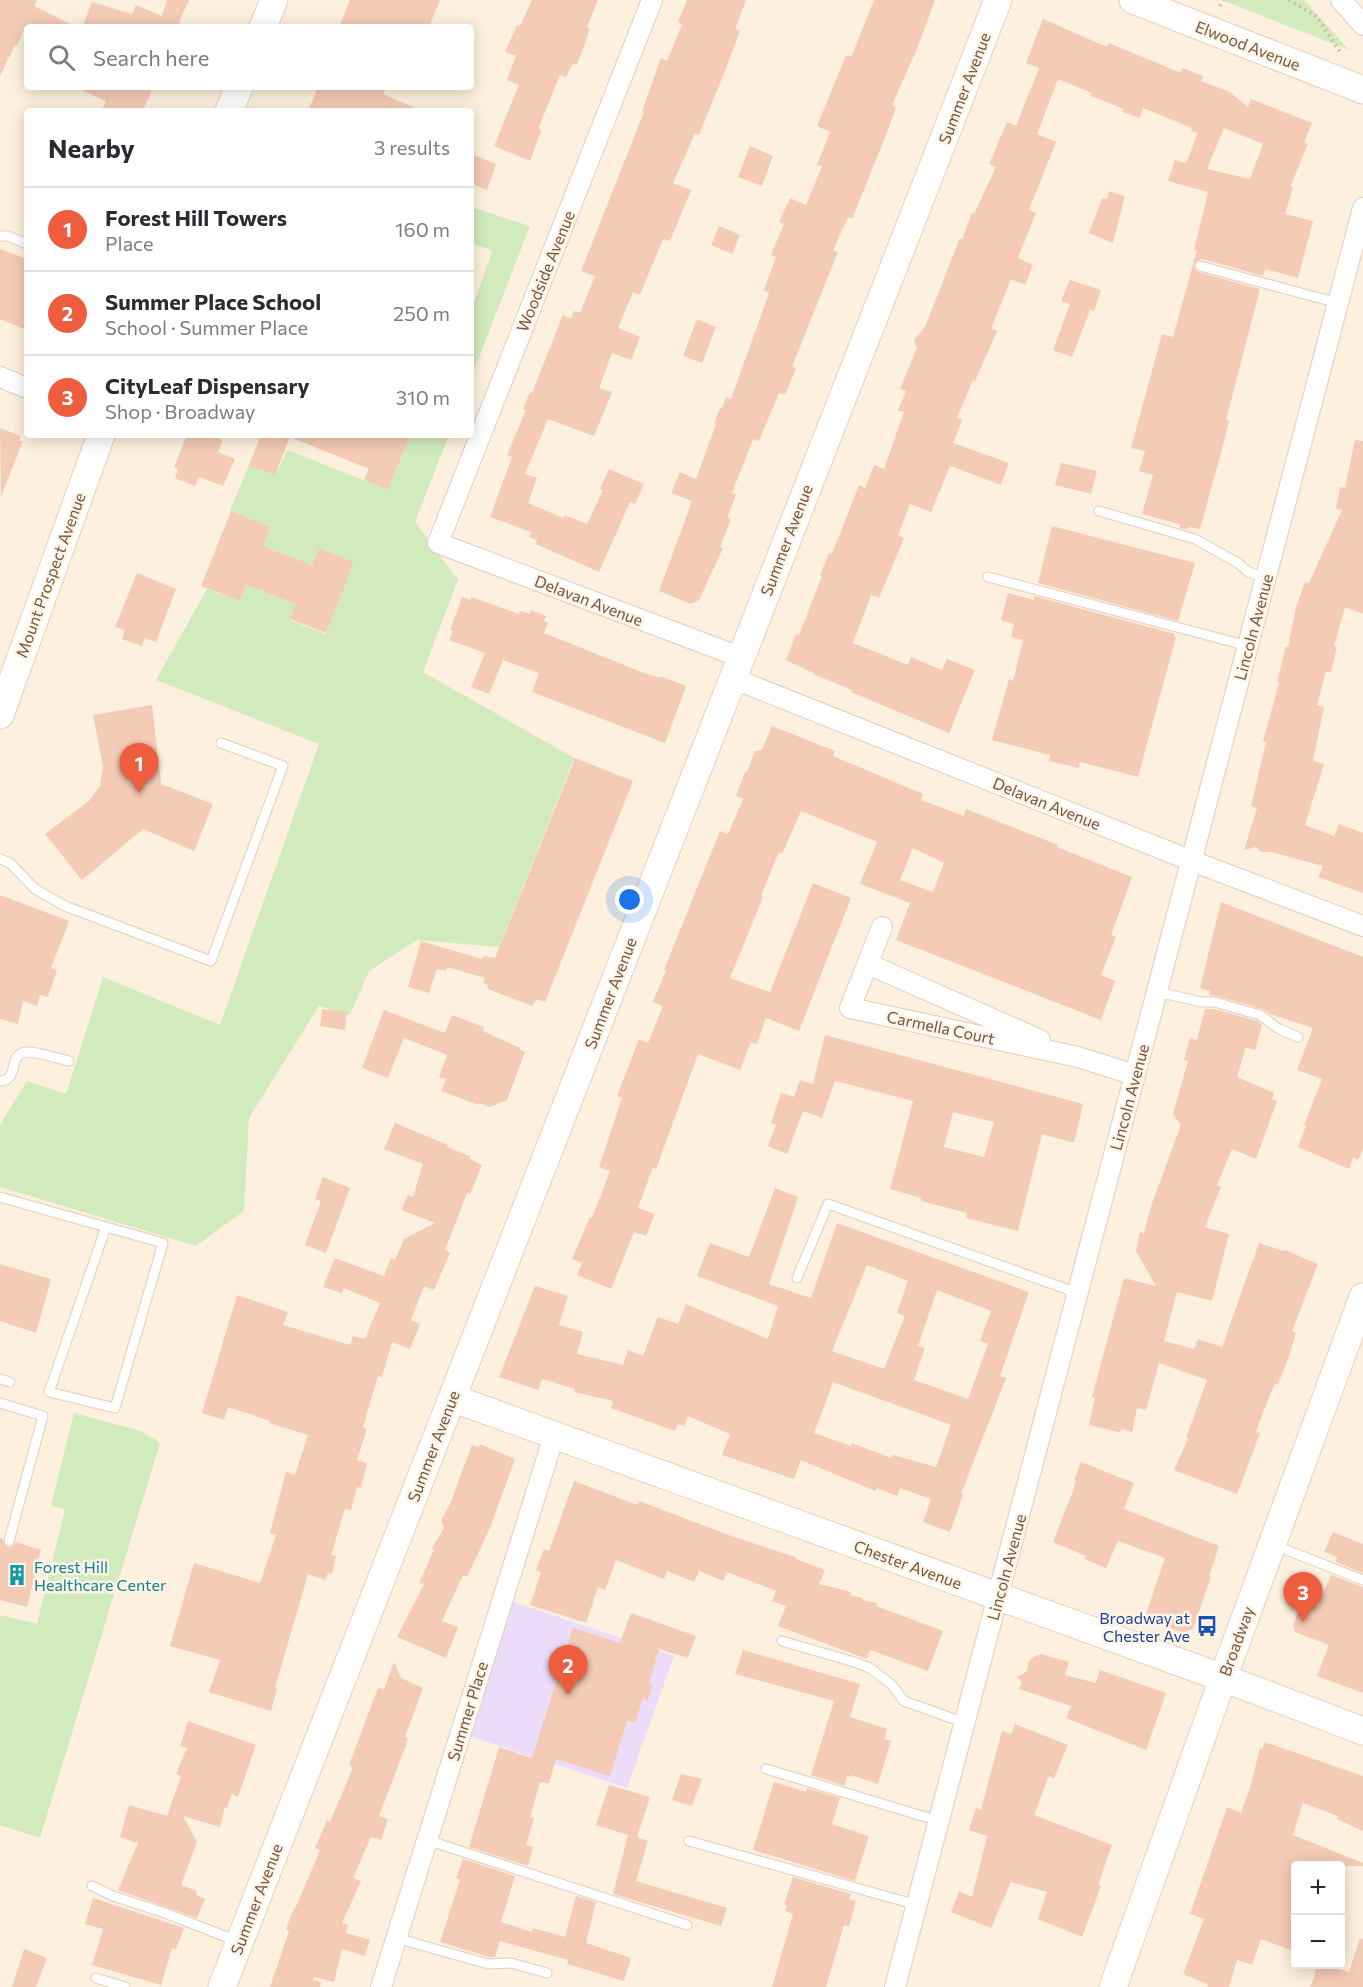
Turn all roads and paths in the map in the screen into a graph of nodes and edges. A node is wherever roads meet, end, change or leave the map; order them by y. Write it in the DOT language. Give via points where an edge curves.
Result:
graph roads {
  1 [pos="274,0"];
  2 [pos="652,0"];
  3 [pos="998,0"];
  4 [pos="1133,0"];
  5 [pos="1223,0"];
  6 [pos="1290,0"];
  7 [pos="1341,0"];
  8 [pos="1220,6"];
  9 [pos="264,24"];
  10 [pos="1363,25"];
  11 [pos="1341,52"];
  12 [pos="238,90"];
  13 [pos="1363,90"];
  14 [pos="230,108"];
  15 [pos="1363,208"];
  16 [pos="0,236"];
  17 [pos="24,243"];
  18 [pos="1200,266"];
  19 [pos="1338,303"];
  20 [pos="0,377"];
  21 [pos="24,387"];
  22 [pos="100,438"];
  23 [pos="1099,511"];
  24 [pos="438,543"];
  25 [pos="988,577"];
  26 [pos="1266,579"];
  27 [pos="1248,646"];
  28 [pos="736,667"];
  29 [pos="0,715"];
  30 [pos="221,743"];
  31 [pos="0,859"];
  32 [pos="1192,861"];
  33 [pos="1363,926"];
  34 [pos="882,927"];
  35 [pos="868,964"];
  36 [pos="1157,992"];
  37 [pos="1298,1037"];
  38 [pos="1078,1057"];
  39 [pos="69,1061"];
  40 [pos="1135,1075"];
  41 [pos="0,1081"];
  42 [pos="0,1197"];
  43 [pos="106,1227"];
  44 [pos="797,1278"];
  45 [pos="1078,1293"];
  46 [pos="1363,1297"];
  47 [pos="452,1398"];
  48 [pos="0,1403"];
  49 [pos="554,1436"];
  50 [pos="9,1540"];
  51 [pos="1272,1544"];
  52 [pos="1363,1580"];
  53 [pos="998,1597"];
  54 [pos="782,1641"];
  55 [pos="1223,1678"];
  56 [pos="965,1723"];
  57 [pos="1363,1731"];
  58 [pos="766,1768"];
  59 [pos="939,1821"];
  60 [pos="427,1840"];
  61 [pos="689,1841"];
  62 [pos="92,1886"];
  63 [pos="917,1905"];
  64 [pos="687,1925"];
  65 [pos="396,1938"];
  66 [pos="240,1942"];
  67 [pos="547,1973"];
  68 [pos="96,1978"];
  69 [pos="125,1987"];
  70 [pos="222,1987"];
  71 [pos="381,1987"];
  72 [pos="895,1987"];
  73 [pos="1113,1987"];
  1 -- 9 [label="street"];
  2 -- 24 [label="street, Woodside Avenue"];
  3 -- 28 [label="street, Summer Avenue"];
  4 -- 13 [label="street, Elwood Avenue"];
  5 -- 8 [label="path"];
  6 -- 11 [label="path" via="1317,17"];
  7 -- 10 [label="street"];
  12 -- 14 [label="street"];
  15 -- 19 [label="street, Lincoln Avenue"];
  16 -- 17 [label="lane"];
  18 -- 19 [label="lane"];
  19 -- 26 [label="street, Lincoln Avenue"];
  20 -- 21 [label="street"];
  22 -- 29 [label="street, Mount Prospect Avenue"];
  23 -- 26 [label="lane" via="1195,539"];
  24 -- 28 [label="street, Delavan Avenue"];
  25 -- 27 [label="lane"];
  26 -- 27 [label="street, Lincoln Avenue"];
  27 -- 32 [label="street, Lincoln Avenue"];
  28 -- 32 [label="street, Delavan Avenue"];
  28 -- 47 [label="street, Summer Avenue"];
  30 -- 31 [label="lane" via="283,766 212,961 65,906 35,889 10,863"];
  32 -- 33 [label="street, Delavan Avenue"];
  32 -- 36 [label="street, Lincoln Avenue"];
  34 -- 35 [label="street, Carmella Court"];
  35 -- 38 [label="street, Carmella Court"];
  35 -- 38 [label="street, Carmella Court" via="850,1008"];
  36 -- 37 [label="lane" via="1260,1015"];
  36 -- 40 [label="street, Lincoln Avenue"];
  38 -- 40 [label="street, Carmella Court"];
  39 -- 41 [label="lane" via="30,1052 21,1054 10,1077"];
  40 -- 45 [label="street, Lincoln Avenue"];
  42 -- 43 [label="lane"];
  43 -- 43 [label="lane" via="163,1243 115,1408 49,1392"];
  44 -- 45 [label="lane" via="828,1204"];
  45 -- 53 [label="street, Lincoln Avenue"];
  46 -- 51 [label="street, Broadway"];
  47 -- 49 [label="street, Chester Avenue"];
  47 -- 66 [label="street, Summer Avenue"];
  48 -- 50 [label="lane" via="43,1416"];
  49 -- 53 [label="street, Chester Avenue"];
  49 -- 60 [label="street, Summer Place"];
  51 -- 52 [label="lane"];
  51 -- 55 [label="street, Broadway"];
  53 -- 55 [label="street, Chester Avenue"];
  53 -- 56 [label="street, Lincoln Avenue"];
  54 -- 56 [label="lane" via="870,1668 892,1685 904,1701"];
  55 -- 57 [label="street, Chester Avenue"];
  55 -- 73 [label="street, Broadway"];
  56 -- 59 [label="street, Lincoln Avenue"];
  58 -- 59 [label="lane"];
  59 -- 63 [label="street, Lincoln Avenue"];
  60 -- 64 [label="lane"];
  60 -- 65 [label="street, Summer Place"];
  61 -- 63 [label="lane"];
  62 -- 66 [label="lane"];
  63 -- 72 [label="street, Lincoln Avenue"];
  65 -- 67 [label="lane" via="488,1964 511,1963"];
  65 -- 71 [label="street, Summer Place"];
  66 -- 70 [label="street, Summer Avenue"];
  68 -- 69 [label="lane"];
}
